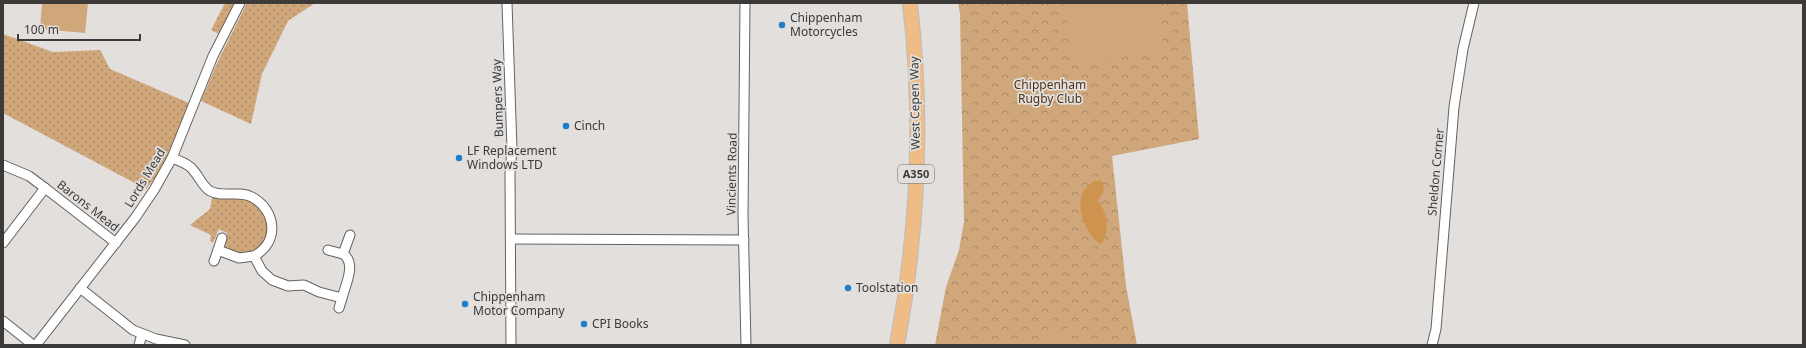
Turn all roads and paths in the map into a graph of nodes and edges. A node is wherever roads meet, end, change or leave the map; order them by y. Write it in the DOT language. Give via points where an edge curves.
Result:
graph roads {
  1 [pos="240,3"];
  2 [pos="507,3"];
  3 [pos="745,3"];
  4 [pos="910,3"];
  5 [pos="1474,3"];
  6 [pos="172,158"];
  7 [pos="3,165"];
  8 [pos="45,188"];
  9 [pos="350,235"];
  10 [pos="222,238"];
  11 [pos="511,239"];
  12 [pos="744,240"];
  13 [pos="3,243"];
  14 [pos="116,243"];
  15 [pos="218,250"];
  16 [pos="328,250"];
  17 [pos="343,254"];
  18 [pos="254,256"];
  19 [pos="214,261"];
  20 [pos="80,288"];
  21 [pos="342,298"];
  22 [pos="339,308"];
  23 [pos="3,321"];
  24 [pos="142,334"];
  25 [pos="35,345"];
  26 [pos="139,345"];
  27 [pos="185,345"];
  28 [pos="510,345"];
  29 [pos="746,345"];
  30 [pos="897,345"];
  31 [pos="1432,345"];
  1 -- 6 [label="street, Lords Mead" via="213,56"];
  2 -- 11 [label="street, Bumpers Way" via="512,148"];
  3 -- 12 [label="street, Vincients Road"];
  4 -- 30 [label="highway, West Cepen Way / A350" via="915,54 917,143 911,247"];
  5 -- 31 [label="street, Sheldon Corner" via="1463,49 1454,107 1436,329"];
  6 -- 14 [label="street, Lords Mead" via="154,190"];
  6 -- 18 [label="street" via="191,167 211,192 246,194 265,207 271,220 272,232 265,248"];
  7 -- 8 [label="street, Barons Mead" via="29,176"];
  8 -- 13 [label="street, Barons Mead"];
  8 -- 14 [label="street, Barons Mead"];
  9 -- 17 [label="street"];
  10 -- 15 [label="street"];
  11 -- 12 [label="street"];
  11 -- 28 [label="street, Bumpers Way"];
  12 -- 29 [label="street, Vincients Road"];
  14 -- 20 [label="street, Lords Mead"];
  15 -- 18 [label="street" via="239,258"];
  15 -- 19 [label="street"];
  16 -- 17 [label="street"];
  17 -- 21 [label="street" via="350,266"];
  18 -- 21 [label="street" via="262,271 272,280 288,286 304,285 318,292"];
  20 -- 24 [label="street"];
  20 -- 25 [label="street, Lords Mead"];
  21 -- 22 [label="street"];
  23 -- 25 [label="street"];
  24 -- 26 [label="street"];
  24 -- 27 [label="street"];
}
